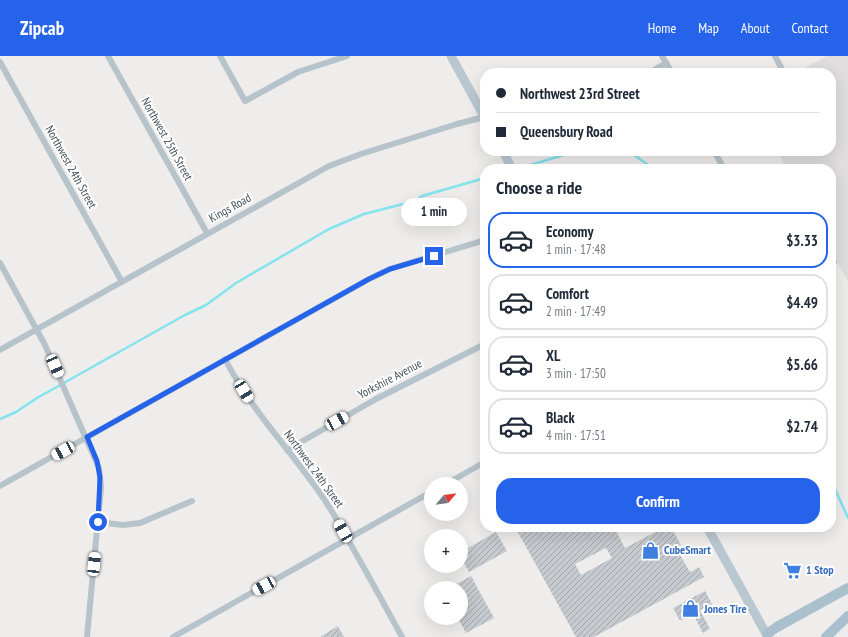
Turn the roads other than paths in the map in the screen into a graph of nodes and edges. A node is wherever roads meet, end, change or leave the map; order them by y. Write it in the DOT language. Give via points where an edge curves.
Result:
graph roads {
  1 [pos="108,56"];
  2 [pos="220,56"];
  3 [pos="347,56"];
  4 [pos="451,56"];
  5 [pos="662,56"];
  6 [pos="775,56"];
  7 [pos="332,58"];
  8 [pos="0,62"];
  9 [pos="666,63"];
  10 [pos="658,68"];
  11 [pos="669,68"];
  12 [pos="781,68"];
  13 [pos="480,109"];
  14 [pos="480,119"];
  15 [pos="207,233"];
  16 [pos="480,242"];
  17 [pos="0,263"];
  18 [pos="122,282"];
  19 [pos="37,329"];
  20 [pos="480,347"];
  21 [pos="0,350"];
  22 [pos="225,360"];
  23 [pos="87,437"];
  24 [pos="287,450"];
  25 [pos="480,465"];
  26 [pos="458,477"];
  27 [pos="0,486"];
  28 [pos="424,496"];
  29 [pos="192,502"];
  30 [pos="98,522"];
  31 [pos="710,532"];
  32 [pos="348,539"];
  33 [pos="848,588"];
  34 [pos="848,616"];
  35 [pos="766,636"];
  36 [pos="87,637"];
  37 [pos="173,637"];
  38 [pos="402,637"];
  39 [pos="826,637"];
  1 -- 15 [label="street, Northwest 25th Street"];
  2 -- 7 [label="street" via="245,101 298,72"];
  3 -- 7 [label="street"];
  4 -- 13 [label="main road"];
  5 -- 9 [label="street"];
  6 -- 12 [label="street"];
  8 -- 18 [label="street, Northwest 24th Street"];
  9 -- 10 [label="street"];
  9 -- 11 [label="street"];
  14 -- 15 [label="street, Kings Road" via="340,161"];
  15 -- 18 [label="street, Kings Road"];
  16 -- 22 [label="street" via="378,274"];
  17 -- 19 [label="street"];
  18 -- 19 [label="street, Kings Road"];
  19 -- 21 [label="street, Kings Road"];
  19 -- 23 [label="street"];
  20 -- 24 [label="street, Yorkshire Avenue" via="376,399"];
  22 -- 23 [label="street"];
  22 -- 24 [label="street, Northwest 24th Street" via="250,401"];
  23 -- 27 [label="street"];
  23 -- 30 [label="street" via="97,461 100,477"];
  24 -- 32 [label="street, Northwest 24th Street" via="318,490"];
  25 -- 26 [label="street"];
  28 -- 32 [label="street"];
  29 -- 30 [label="street" via="140,523 123,525"];
  30 -- 36 [label="street"];
  31 -- 35 [label="main road"];
  32 -- 37 [label="street"];
  32 -- 38 [label="street, Northwest 24th Street"];
  33 -- 35 [label="main road" via="778,626"];
  34 -- 39 [label="main road"];
}
